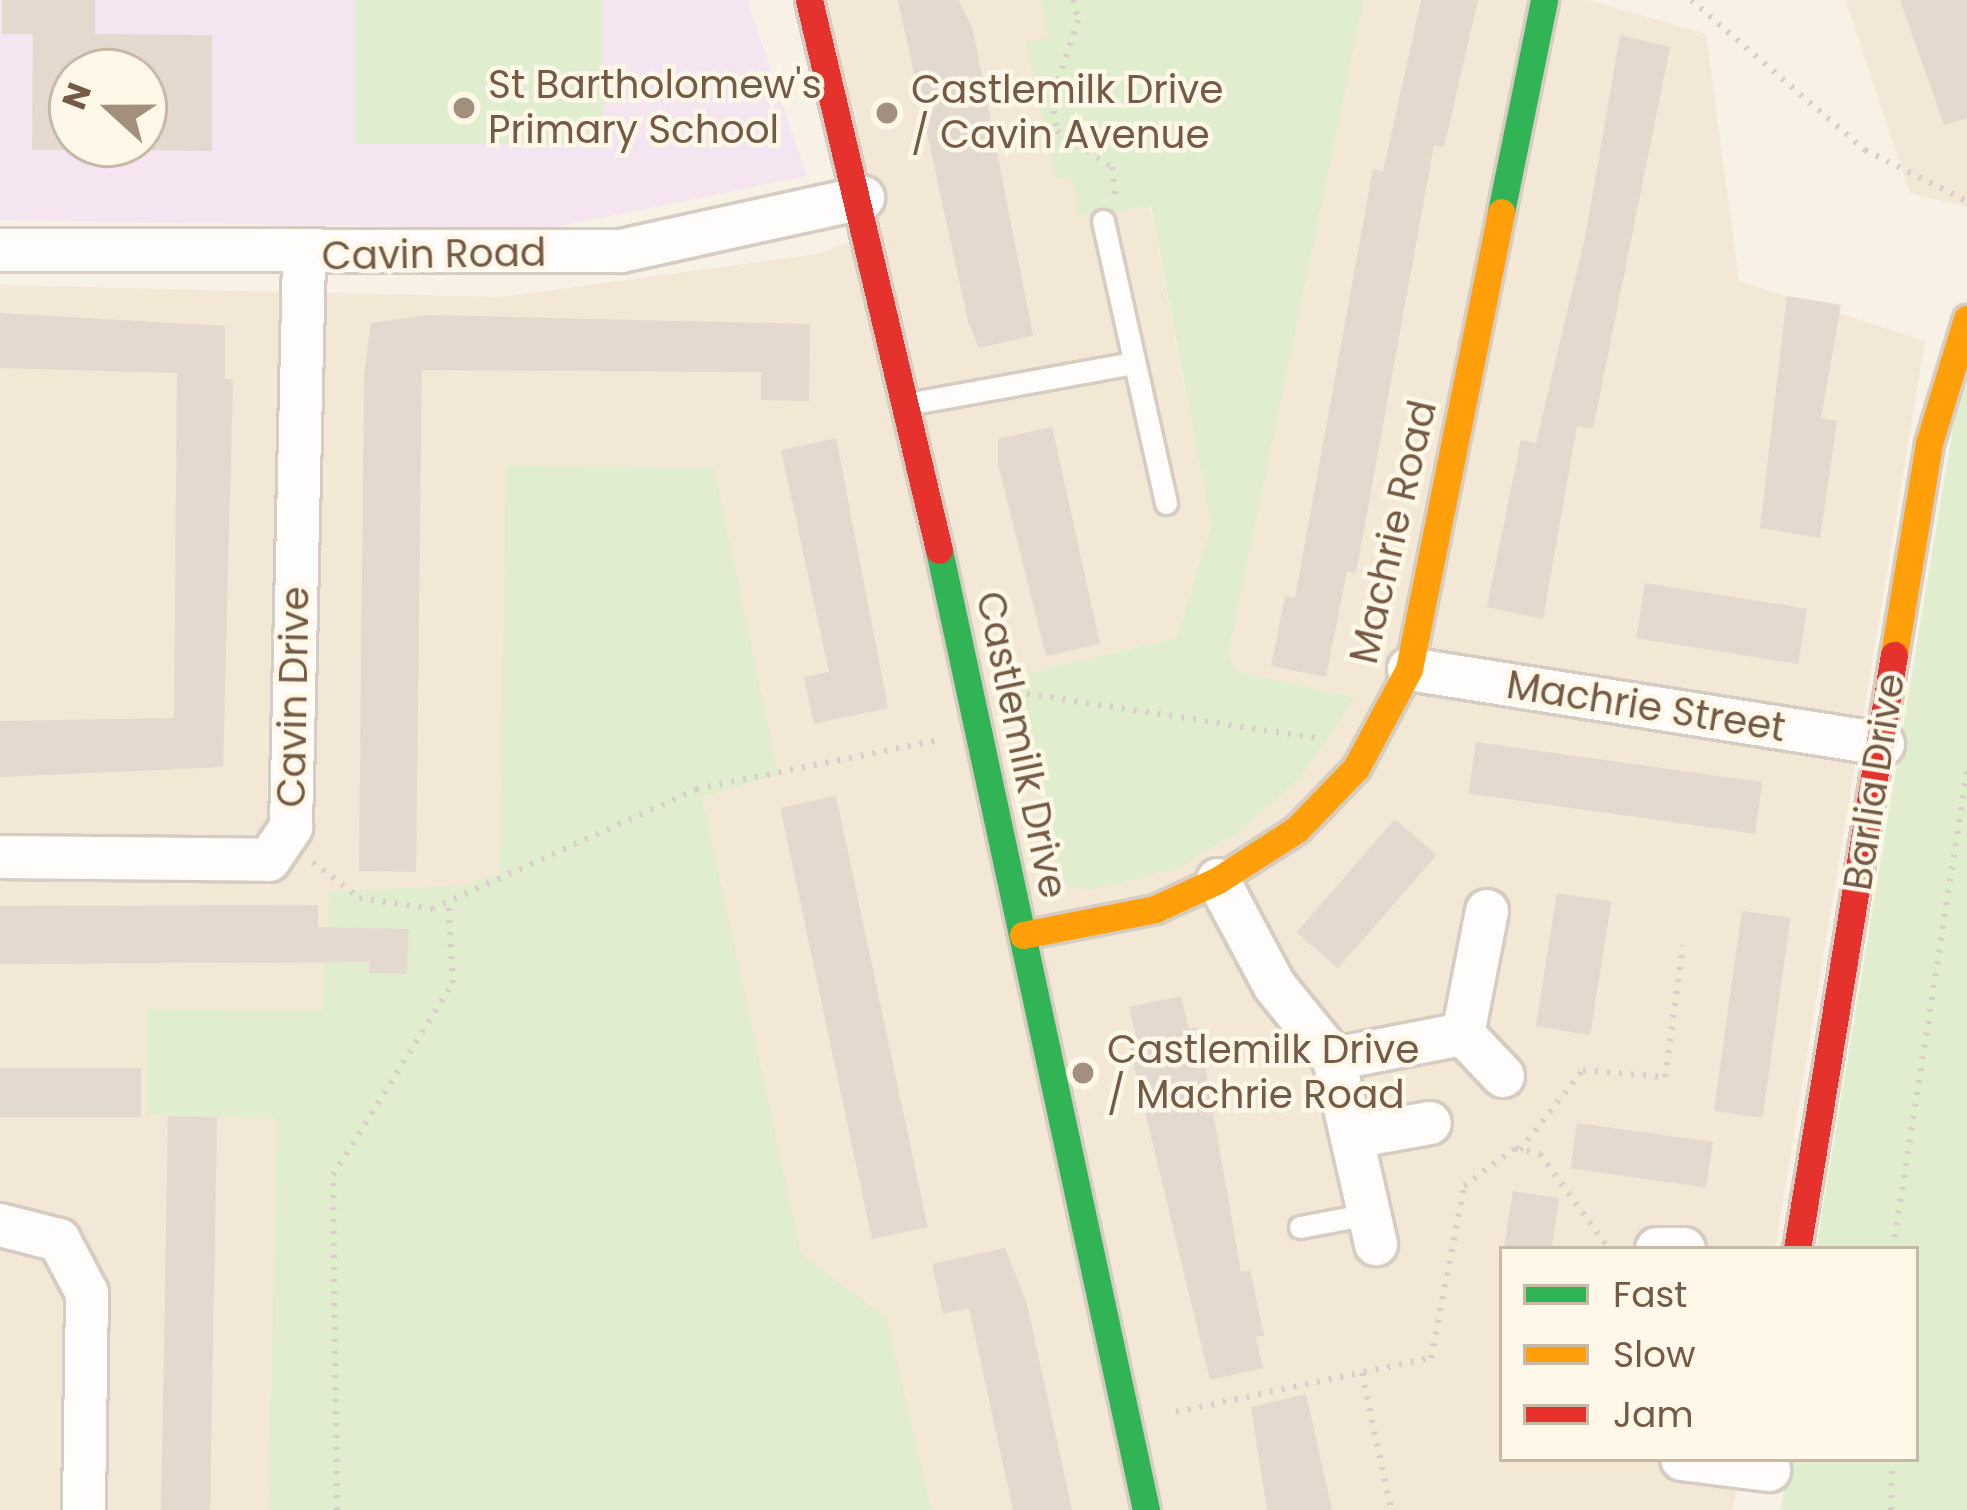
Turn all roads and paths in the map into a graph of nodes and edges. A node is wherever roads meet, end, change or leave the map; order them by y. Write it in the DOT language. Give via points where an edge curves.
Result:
graph roads {
  1 [pos="809,0"];
  2 [pos="1072,0"];
  3 [pos="1544,0"];
  4 [pos="1690,0"];
  5 [pos="863,198"];
  6 [pos="1967,201"];
  7 [pos="1103,221"];
  8 [pos="0,250"];
  9 [pos="304,258"];
  10 [pos="1967,319"];
  11 [pos="1126,364"];
  12 [pos="906,404"];
  13 [pos="1166,503"];
  14 [pos="1409,669"];
  15 [pos="969,686"];
  16 [pos="979,733"];
  17 [pos="1883,744"];
  18 [pos="1367,748"];
  19 [pos="1967,770"];
  20 [pos="284,839"];
  21 [pos="0,857"];
  22 [pos="1218,880"];
  23 [pos="448,902"];
  24 [pos="1487,911"];
  25 [pos="1023,935"];
  26 [pos="1684,945"];
  27 [pos="1463,1034"];
  28 [pos="1334,1059"];
  29 [pos="1503,1076"];
  30 [pos="1430,1123"];
  31 [pos="1352,1137"];
  32 [pos="1520,1150"];
  33 [pos="0,1225"];
  34 [pos="1300,1227"];
  35 [pos="1373,1229"];
  36 [pos="1607,1246"];
  37 [pos="1798,1246"];
  38 [pos="1893,1246"];
  39 [pos="1362,1373"];
  40 [pos="1126,1423"];
  41 [pos="1694,1462"];
  42 [pos="1892,1462"];
  43 [pos="1767,1480"];
  44 [pos="83,1510"];
  45 [pos="337,1510"];
  46 [pos="1146,1510"];
  47 [pos="1391,1510"];
  48 [pos="1892,1510"];
  1 -- 5 [label="street, Castlemilk Drive"];
  2 -- 7 [label="path" via="1078,20 1052,99 1057,131 1112,167 1116,201"];
  3 -- 14 [label="street, Machrie Road"];
  4 -- 6 [label="path" via="1865,150"];
  5 -- 9 [label="street, Cavin Road" via="621,250"];
  5 -- 12 [label="street, Castlemilk Drive"];
  7 -- 11 [label="lane"];
  8 -- 9 [label="street, Cavin Road"];
  9 -- 20 [label="street, Cavin Drive"];
  10 -- 17 [label="street, Barlia Drive" via="1929,443"];
  11 -- 12 [label="lane"];
  11 -- 13 [label="lane"];
  12 -- 15 [label="street, Castlemilk Drive"];
  14 -- 17 [label="street, Machrie Street"];
  14 -- 18 [label="street, Machrie Road"];
  15 -- 16 [label="street, Castlemilk Drive"];
  15 -- 18 [label="path"];
  16 -- 23 [label="path" via="696,789"];
  16 -- 25 [label="street, Castlemilk Drive"];
  17 -- 37 [label="street, Barlia Drive"];
  18 -- 22 [label="street, Machrie Road" via="1297,829"];
  19 -- 38 [label="path"];
  20 -- 21 [label="street, Cavin Drive" via="269,860"];
  20 -- 23 [label="path" via="359,898"];
  22 -- 25 [label="street, Machrie Road" via="1155,909"];
  22 -- 28 [label="street" via="1274,985"];
  23 -- 45 [label="path" via="453,983 333,1175"];
  24 -- 27 [label="street"];
  25 -- 40 [label="street, Castlemilk Drive"];
  26 -- 32 [label="path" via="1665,1078 1583,1070"];
  27 -- 28 [label="street"];
  27 -- 29 [label="street"];
  28 -- 31 [label="street"];
  30 -- 31 [label="street"];
  31 -- 35 [label="street"];
  32 -- 36 [label="path" via="1540,1154"];
  32 -- 39 [label="path" via="1483,1162 1464,1186 1431,1358"];
  33 -- 44 [label="street" via="59,1240 87,1293"];
  34 -- 35 [label="lane"];
  39 -- 40 [label="path"];
  39 -- 47 [label="path"];
  40 -- 46 [label="street, Castlemilk Drive"];
  41 -- 43 [label="street"];
  42 -- 48 [label="path"];
}
